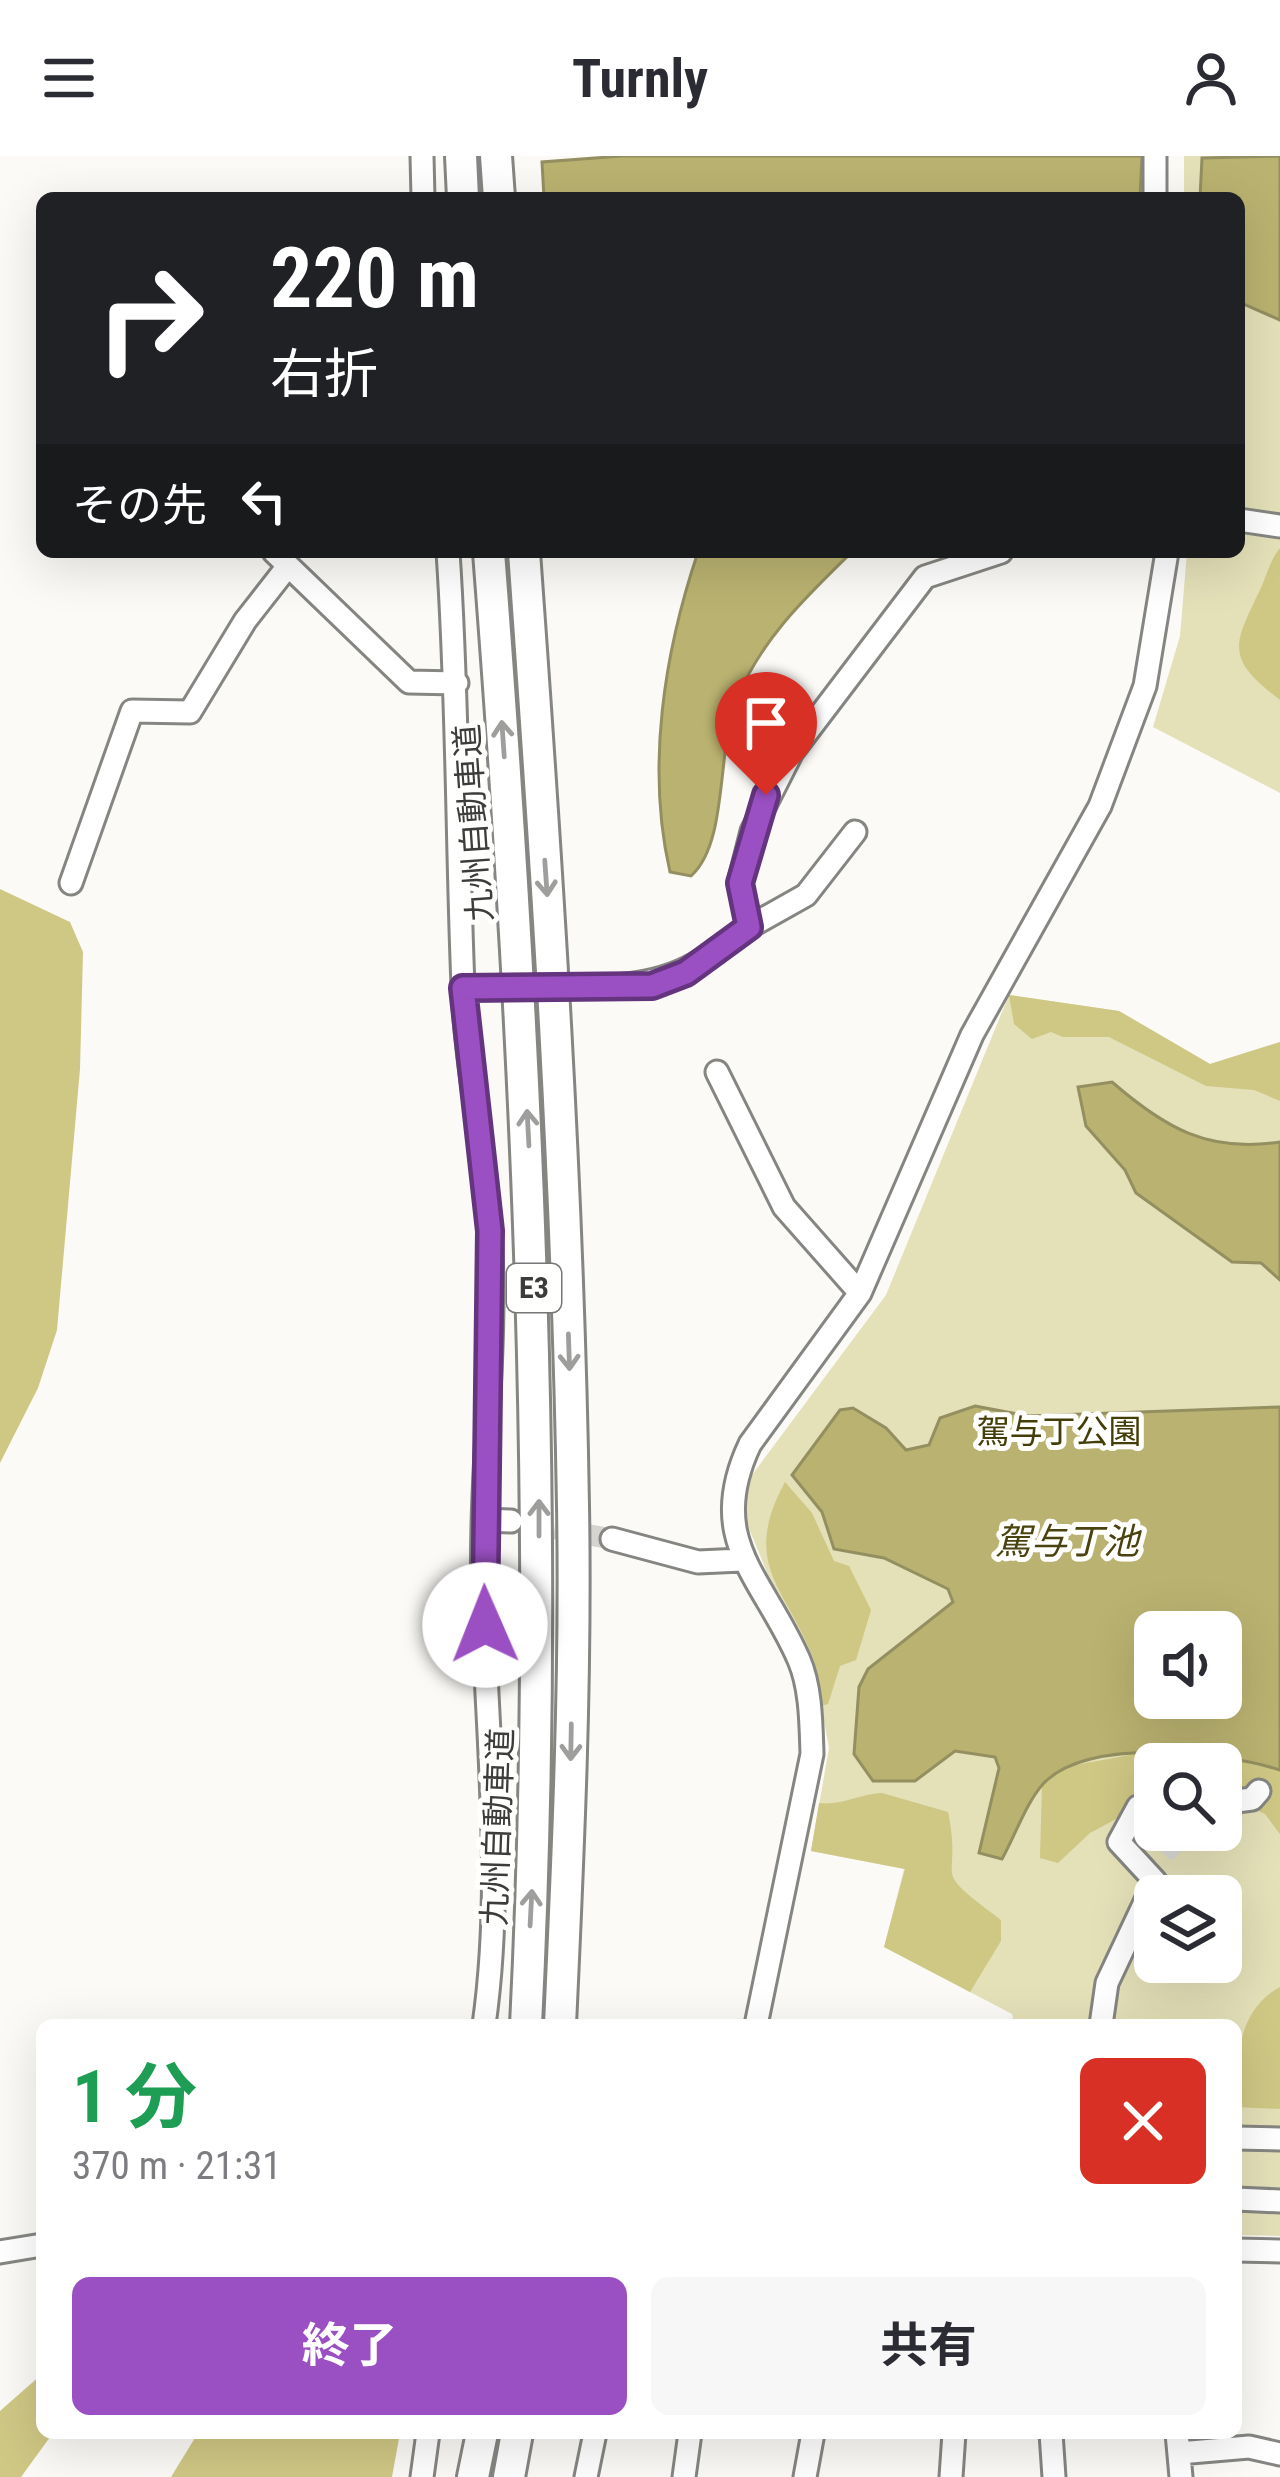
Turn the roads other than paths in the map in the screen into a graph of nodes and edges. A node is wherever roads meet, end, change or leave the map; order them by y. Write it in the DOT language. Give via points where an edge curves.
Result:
graph roads {
  1 [pos="422,156"];
  2 [pos="460,156"];
  3 [pos="496,156"];
  4 [pos="1155,156"];
  5 [pos="423,192"];
  6 [pos="463,192"];
  7 [pos="499,192"];
  8 [pos="1155,192"];
  9 [pos="1245,521"];
  10 [pos="1280,526"];
  11 [pos="448,558"];
  12 [pos="489,558"];
  13 [pos="524,558"];
  14 [pos="983,558"];
  15 [pos="1166,558"];
  16 [pos="281,559"];
  17 [pos="458,683"];
  18 [pos="855,832"];
  19 [pos="71,883"];
  20 [pos="749,927"];
  21 [pos="466,988"];
  22 [pos="717,1072"];
  23 [pos="860,1293"];
  24 [pos="484,1520"];
  25 [pos="511,1521"];
  26 [pos="612,1539"];
  27 [pos="742,1560"];
  28 [pos="1259,1791"];
  29 [pos="1242,1800"];
  30 [pos="1134,1814"];
  31 [pos="484,2019"];
  32 [pos="526,2019"];
  33 [pos="560,2019"];
  34 [pos="757,2019"];
  35 [pos="1102,2019"];
  36 [pos="1242,2138"];
  37 [pos="1280,2139"];
  38 [pos="1242,2198"];
  39 [pos="1280,2201"];
  40 [pos="36,2246"];
  41 [pos="1242,2250"];
  42 [pos="0,2252"];
  43 [pos="1280,2252"];
  44 [pos="427,2439"];
  45 [pos="481,2439"];
  46 [pos="516,2439"];
  47 [pos="595,2439"];
  48 [pos="689,2439"];
  49 [pos="812,2439"];
  50 [pos="954,2439"];
  51 [pos="1052,2439"];
  52 [pos="1178,2443"];
  53 [pos="1280,2454"];
  54 [pos="422,2477"];
  55 [pos="473,2477"];
  56 [pos="508,2477"];
  57 [pos="586,2477"];
  58 [pos="684,2477"];
  59 [pos="805,2477"];
  60 [pos="951,2477"];
  61 [pos="1054,2477"];
  62 [pos="1181,2477"];
  1 -- 5 [label="street"];
  2 -- 6 [label="highway"];
  3 -- 7 [label="highway"];
  4 -- 8 [label="street"];
  9 -- 10 [label="street"];
  11 -- 17 [label="street"];
  32 -- 12 [label="highway, 九州自動車道 / E3, one-way" via="537,1729 534,1282"];
  13 -- 33 [label="highway, 九州自動車道 / E3, one-way" via="560,1100 574,1511"];
  14 -- 20 [label="street" via="925,577 792,752 748,848 740,883"];
  15 -- 23 [label="street" via="1161,614 1126,745 1064,875 972,1036"];
  16 -- 17 [label="street" via="409,682"];
  16 -- 19 [label="street" via="190,712 132,711"];
  17 -- 21 [label="street"];
  18 -- 20 [label="street" via="806,895"];
  20 -- 21 [label="street, bridge" via="686,973 652,986"];
  21 -- 24 [label="street" via="490,1231"];
  22 -- 23 [label="street" via="784,1207"];
  23 -- 27 [label="street" via="737,1471 731,1524"];
  24 -- 25 [label="street"];
  24 -- 31 [label="street" via="494,1769"];
  26 -- 27 [label="street" via="698,1562"];
  27 -- 34 [label="street" via="802,1666 811,1718 812,1754"];
  28 -- 29 [label="street"];
  30 -- 35 [label="street" via="1119,1841 1155,1881 1107,1983"];
  36 -- 37 [label="street"];
  38 -- 39 [label="street"];
  40 -- 42 [label="street"];
  41 -- 43 [label="street"];
  44 -- 54 [label="street"];
  45 -- 55 [label="highway"];
  46 -- 56 [label="highway"];
  47 -- 57 [label="street"];
  48 -- 58 [label="street"];
  49 -- 59 [label="street"];
  50 -- 60 [label="street"];
  51 -- 61 [label="street"];
  52 -- 53 [label="street"];
  52 -- 62 [label="street"];
}
